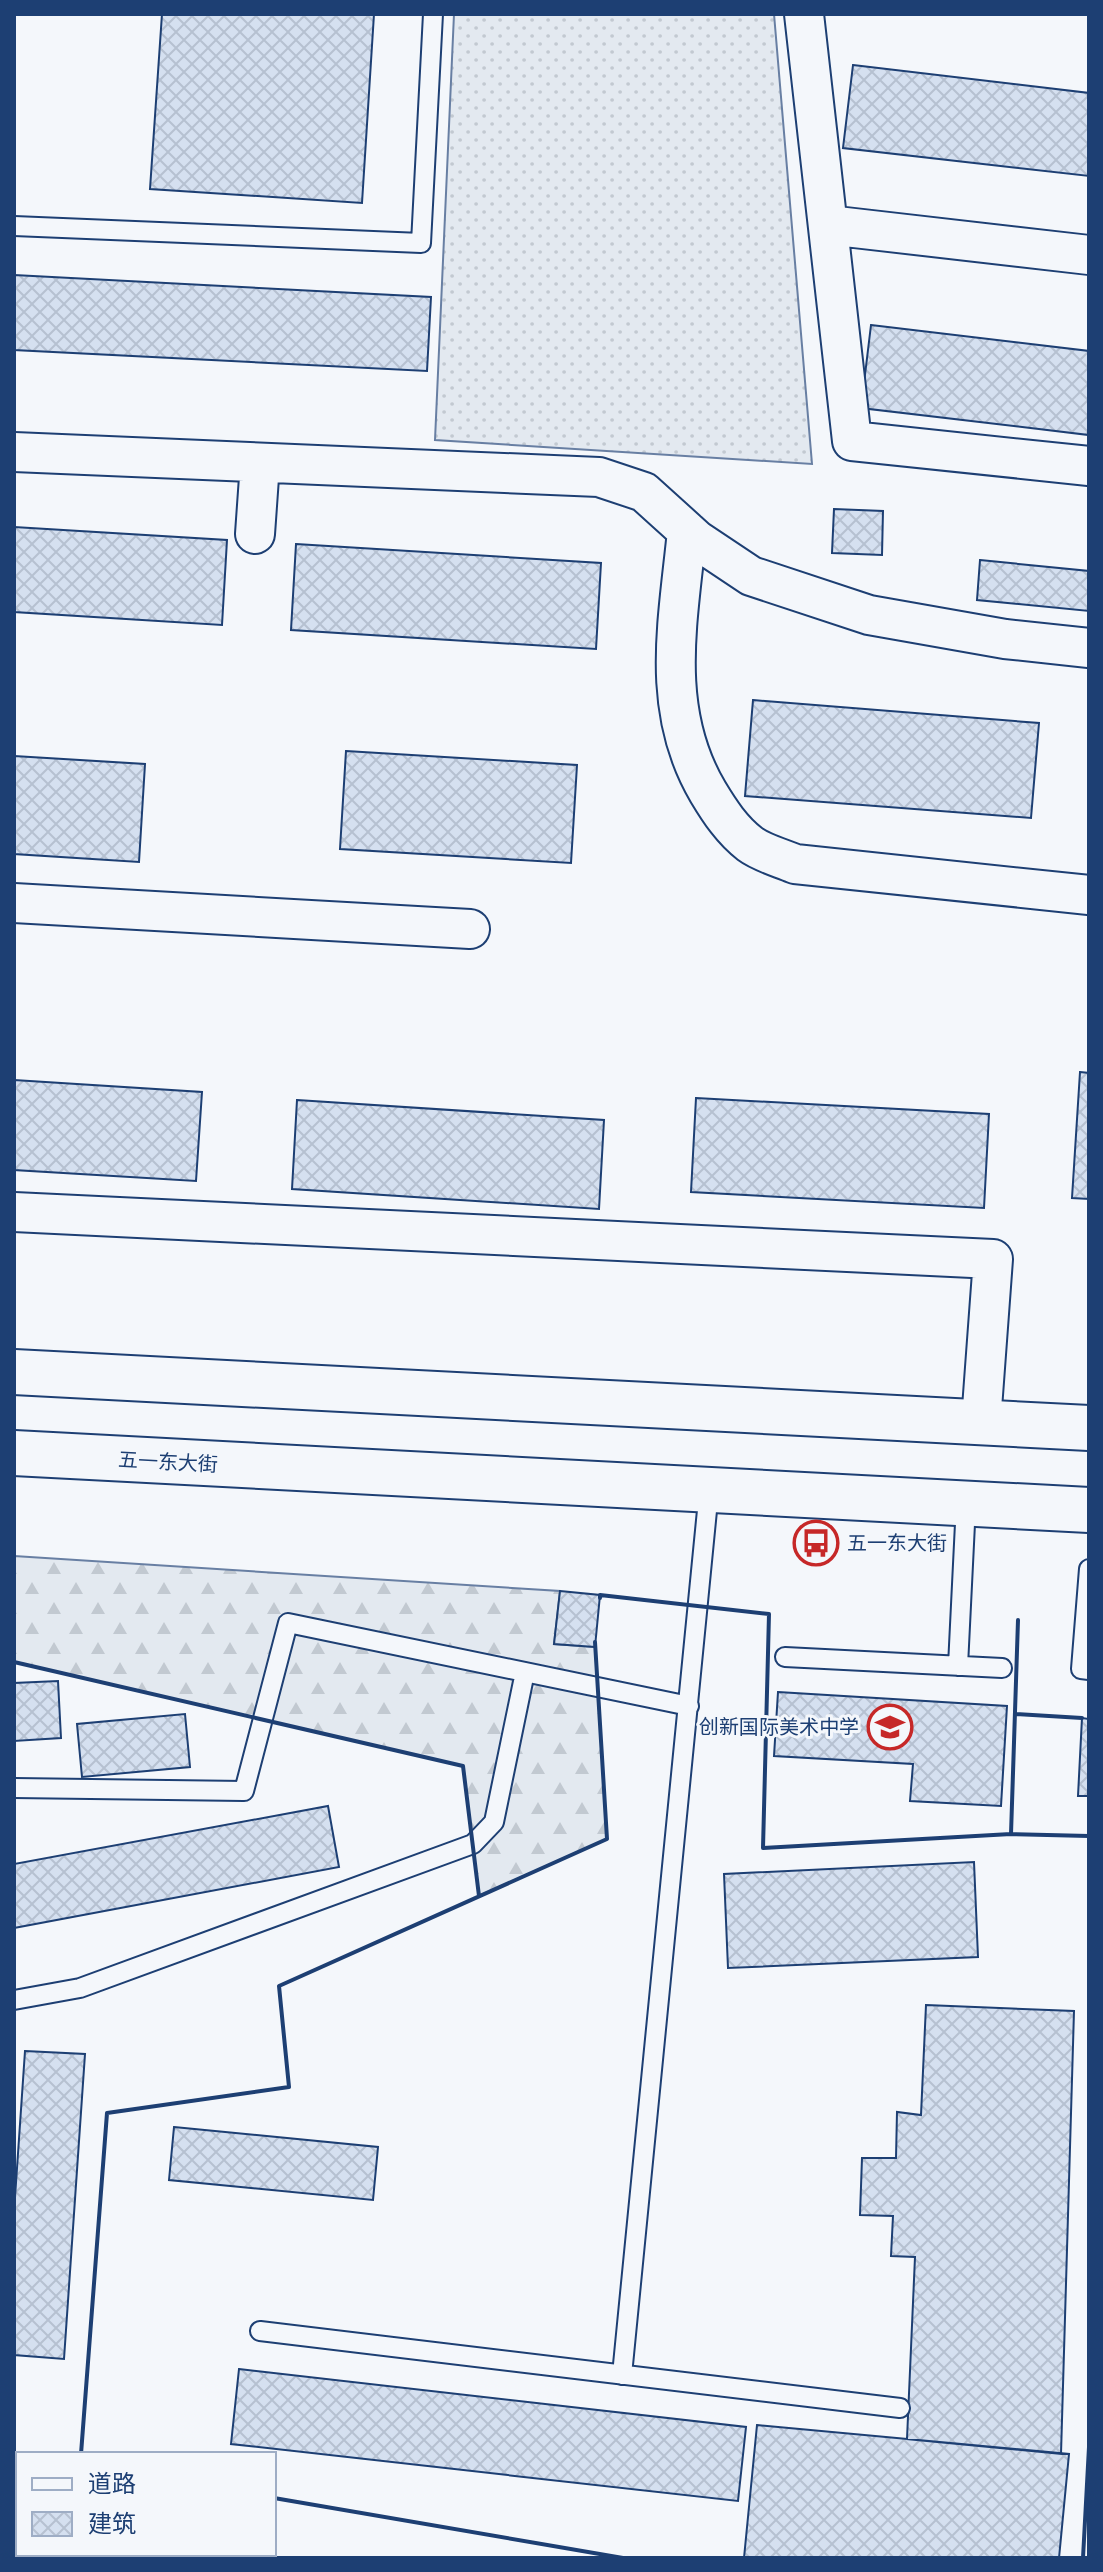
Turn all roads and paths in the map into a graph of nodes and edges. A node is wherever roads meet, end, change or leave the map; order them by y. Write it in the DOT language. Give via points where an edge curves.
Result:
graph roads {
  1 [pos="433,14"];
  2 [pos="804,14"];
  3 [pos="828,225"];
  4 [pos="14,226"];
  5 [pos="1089,255"];
  6 [pos="14,452"];
  7 [pos="260,463"];
  8 [pos="1089,466"];
  9 [pos="687,531"];
  10 [pos="255,534"];
  11 [pos="1089,648"];
  12 [pos="1089,895"];
  13 [pos="14,903"];
  14 [pos="470,929"];
  15 [pos="14,1212"];
  16 [pos="14,1372"];
  17 [pos="981,1422"];
  18 [pos="1089,1428"];
  19 [pos="14,1453"];
  20 [pos="709,1490"];
  21 [pos="966,1503"];
  22 [pos="1089,1510"];
  23 [pos="1089,1569"];
  24 [pos="785,1657"];
  25 [pos="958,1666"];
  26 [pos="1002,1668"];
  27 [pos="1089,1670"];
  28 [pos="525,1672"];
  29 [pos="689,1706"];
  30 [pos="14,1788"];
  31 [pos="14,2000"];
  32 [pos="260,2331"];
  33 [pos="622,2375"];
  34 [pos="900,2408"];
  1 -- 4 [label="lane" via="421,243"];
  2 -- 3 [label="street"];
  3 -- 5 [label="street"];
  3 -- 8 [label="street" via="852,441"];
  6 -- 7 [label="street"];
  7 -- 9 [label="street" via="599,477 644,492"];
  7 -- 10 [label="street"];
  9 -- 11 [label="street" via="751,576 869,615"];
  9 -- 12 [label="street" via="674,682 680,726 695,771 722,816 752,846 795,864"];
  13 -- 14 [label="street"];
  15 -- 17 [label="street" via="993,1259"];
  16 -- 17 [label="main road"];
  17 -- 18 [label="main road"];
  19 -- 20 [label="main road, 五一东大街"];
  20 -- 21 [label="main road, 五一东大街"];
  20 -- 29 [label="lane"];
  21 -- 22 [label="main road, 五一东大街"];
  21 -- 25 [label="lane"];
  23 -- 27 [label="lane" via="1081,1669"];
  24 -- 25 [label="lane"];
  25 -- 26 [label="lane"];
  28 -- 29 [label="lane"];
  28 -- 30 [label="lane" via="288,1623 244,1791"];
  28 -- 31 [label="lane" via="494,1822 473,1844 80,1988"];
  29 -- 33 [label="lane"];
  32 -- 33 [label="lane"];
  33 -- 34 [label="lane"];
}
